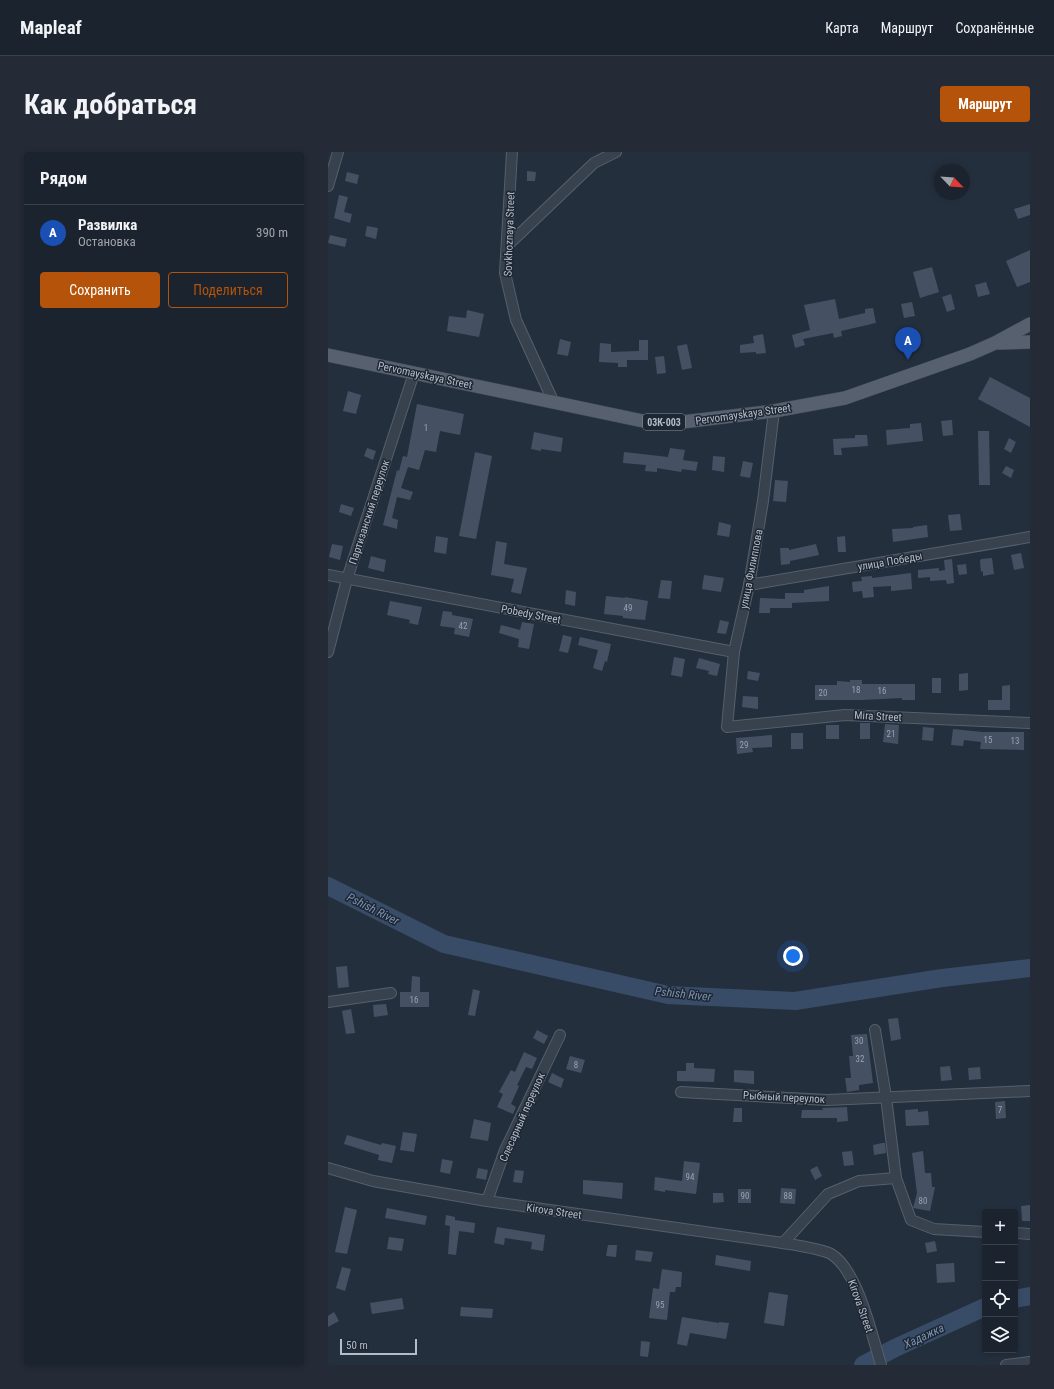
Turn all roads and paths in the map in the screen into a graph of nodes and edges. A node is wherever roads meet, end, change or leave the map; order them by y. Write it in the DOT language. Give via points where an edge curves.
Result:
graph roads {
  1 [pos="338,152"];
  2 [pos="512,152"];
  3 [pos="616,152"];
  4 [pos="328,186"];
  5 [pos="507,246"];
  6 [pos="1030,324"];
  7 [pos="1030,342"];
  8 [pos="995,343"];
  9 [pos="328,355"];
  10 [pos="414,373"];
  11 [pos="554,403"];
  12 [pos="774,411"];
  13 [pos="1030,537"];
  14 [pos="328,575"];
  15 [pos="347,579"];
  16 [pos="749,585"];
  17 [pos="328,652"];
  18 [pos="734,652"];
  19 [pos="1030,723"];
  20 [pos="727,727"];
  21 [pos="391,992"];
  22 [pos="328,1002"];
  23 [pos="875,1030"];
  24 [pos="560,1035"];
  25 [pos="1030,1091"];
  26 [pos="682,1092"];
  27 [pos="886,1097"];
  28 [pos="328,1168"];
  29 [pos="896,1178"];
  30 [pos="487,1201"];
  31 [pos="982,1232"];
  32 [pos="1018,1233"];
  33 [pos="1030,1234"];
  34 [pos="783,1243"];
  35 [pos="1030,1362"];
  36 [pos="882,1365"];
  37 [pos="1006,1365"];
  1 -- 4 [label="street"];
  2 -- 5 [label="street, Sovkhoznaya Street"];
  3 -- 5 [label="street" via="594,163"];
  5 -- 11 [label="street, Sovkhoznaya Street" via="505,273 516,320"];
  6 -- 8 [label="main road, Pervomayskaya Street / 03К-003"];
  7 -- 8 [label="main road"];
  8 -- 12 [label="main road, Pervomayskaya Street / 03К-003" via="845,398"];
  9 -- 10 [label="main road, Pervomayskaya Street / 03К-003"];
  10 -- 11 [label="main road, Pervomayskaya Street / 03К-003"];
  10 -- 15 [label="street, Партизанский переулок"];
  11 -- 12 [label="main road, Pervomayskaya Street / 03К-003" via="643,421 674,423"];
  12 -- 16 [label="street, улица Филиппова" via="764,501"];
  13 -- 16 [label="street, улица Победы"];
  14 -- 15 [label="street, Pobedy Street"];
  15 -- 17 [label="street, Партизанский переулок"];
  15 -- 18 [label="street, Pobedy Street"];
  16 -- 18 [label="street, улица Филиппова"];
  18 -- 20 [label="street, улица Филиппова"];
  19 -- 20 [label="street, Mira Street" via="845,715"];
  21 -- 22 [label="street"];
  23 -- 27 [label="street"];
  24 -- 30 [label="street, Слесарный переулок" via="505,1150"];
  25 -- 27 [label="street, Рыбный переулок"];
  26 -- 27 [label="street, Рыбный переулок" via="827,1100"];
  27 -- 29 [label="street"];
  28 -- 30 [label="street, Kirova Street" via="373,1181"];
  29 -- 31 [label="street" via="911,1220 934,1229"];
  29 -- 34 [label="street" via="859,1181 828,1194"];
  30 -- 34 [label="street, Kirova Street"];
  32 -- 33 [label="street"];
  34 -- 36 [label="street, Kirova Street" via="831,1254 847,1269"];
  35 -- 37 [label="street"];
}
